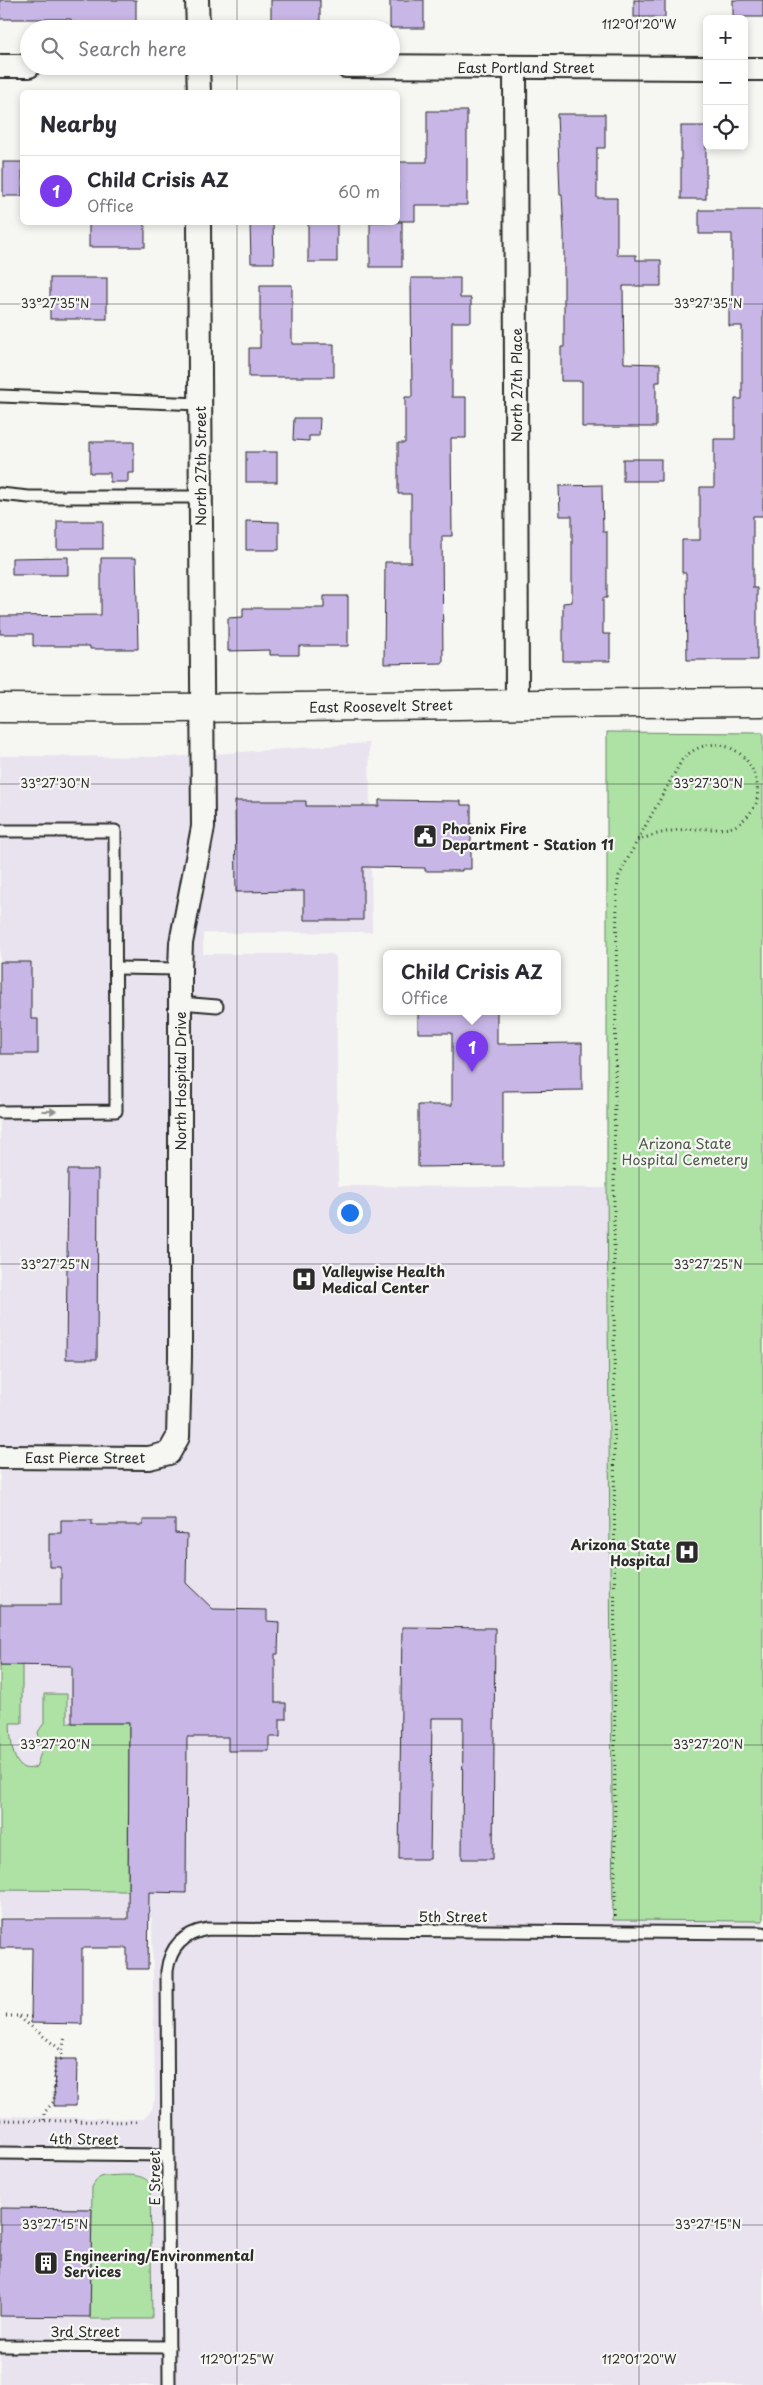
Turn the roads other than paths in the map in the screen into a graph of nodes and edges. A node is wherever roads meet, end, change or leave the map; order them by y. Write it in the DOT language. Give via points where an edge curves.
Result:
graph roads {
  1 [pos="197,0"];
  2 [pos="198,20"];
  3 [pos="0,66"];
  4 [pos="20,66"];
  5 [pos="400,66"];
  6 [pos="515,67"];
  7 [pos="703,68"];
  8 [pos="748,68"];
  9 [pos="763,69"];
  10 [pos="198,75"];
  11 [pos="199,90"];
  12 [pos="199,225"];
  13 [pos="0,396"];
  14 [pos="200,404"];
  15 [pos="0,494"];
  16 [pos="200,497"];
  17 [pos="763,702"];
  18 [pos="517,703"];
  19 [pos="0,708"];
  20 [pos="202,709"];
  21 [pos="0,831"];
  22 [pos="116,968"];
  23 [pos="180,969"];
  24 [pos="180,1003"];
  25 [pos="217,1006"];
  26 [pos="0,1112"];
  27 [pos="169,1453"];
  28 [pos="0,1457"];
  29 [pos="763,1933"];
  30 [pos="167,1971"];
  31 [pos="0,2153"];
  32 [pos="168,2155"];
  33 [pos="0,2346"];
  34 [pos="169,2347"];
  35 [pos="169,2385"];
  1 -- 2 [label="street"];
  3 -- 4 [label="street"];
  5 -- 6 [label="street, East Portland Street"];
  6 -- 7 [label="street, East Portland Street"];
  6 -- 18 [label="street, North 27th Place"];
  8 -- 9 [label="street"];
  10 -- 11 [label="street"];
  12 -- 14 [label="street, North 27th Street"];
  13 -- 14 [label="lane"];
  14 -- 16 [label="street, North 27th Street"];
  15 -- 16 [label="lane" via="29,497"];
  16 -- 20 [label="street, North 27th Street"];
  17 -- 18 [label="street, East Roosevelt Street"];
  18 -- 20 [label="street, East Roosevelt Street"];
  19 -- 20 [label="street, East Roosevelt Street"];
  20 -- 23 [label="street, North Hospital Drive" via="203,827"];
  21 -- 22 [label="lane" via="115,831"];
  22 -- 23 [label="lane"];
  26 -- 22 [label="lane, one-way" via="116,1111"];
  23 -- 24 [label="street, North Hospital Drive"];
  24 -- 25 [label="lane"];
  24 -- 27 [label="street, North Hospital Drive" via="180,1378 178,1437"];
  27 -- 28 [label="street, East Pierce Street" via="149,1458"];
  29 -- 30 [label="lane, 5th Street" via="208,1929 195,1931 175,1946 168,1958"];
  30 -- 32 [label="lane, E Street"];
  31 -- 32 [label="lane, 4th Street"];
  32 -- 34 [label="lane, E Street"];
  33 -- 34 [label="lane, 3rd Street"];
  34 -- 35 [label="lane, E Street"];
}
